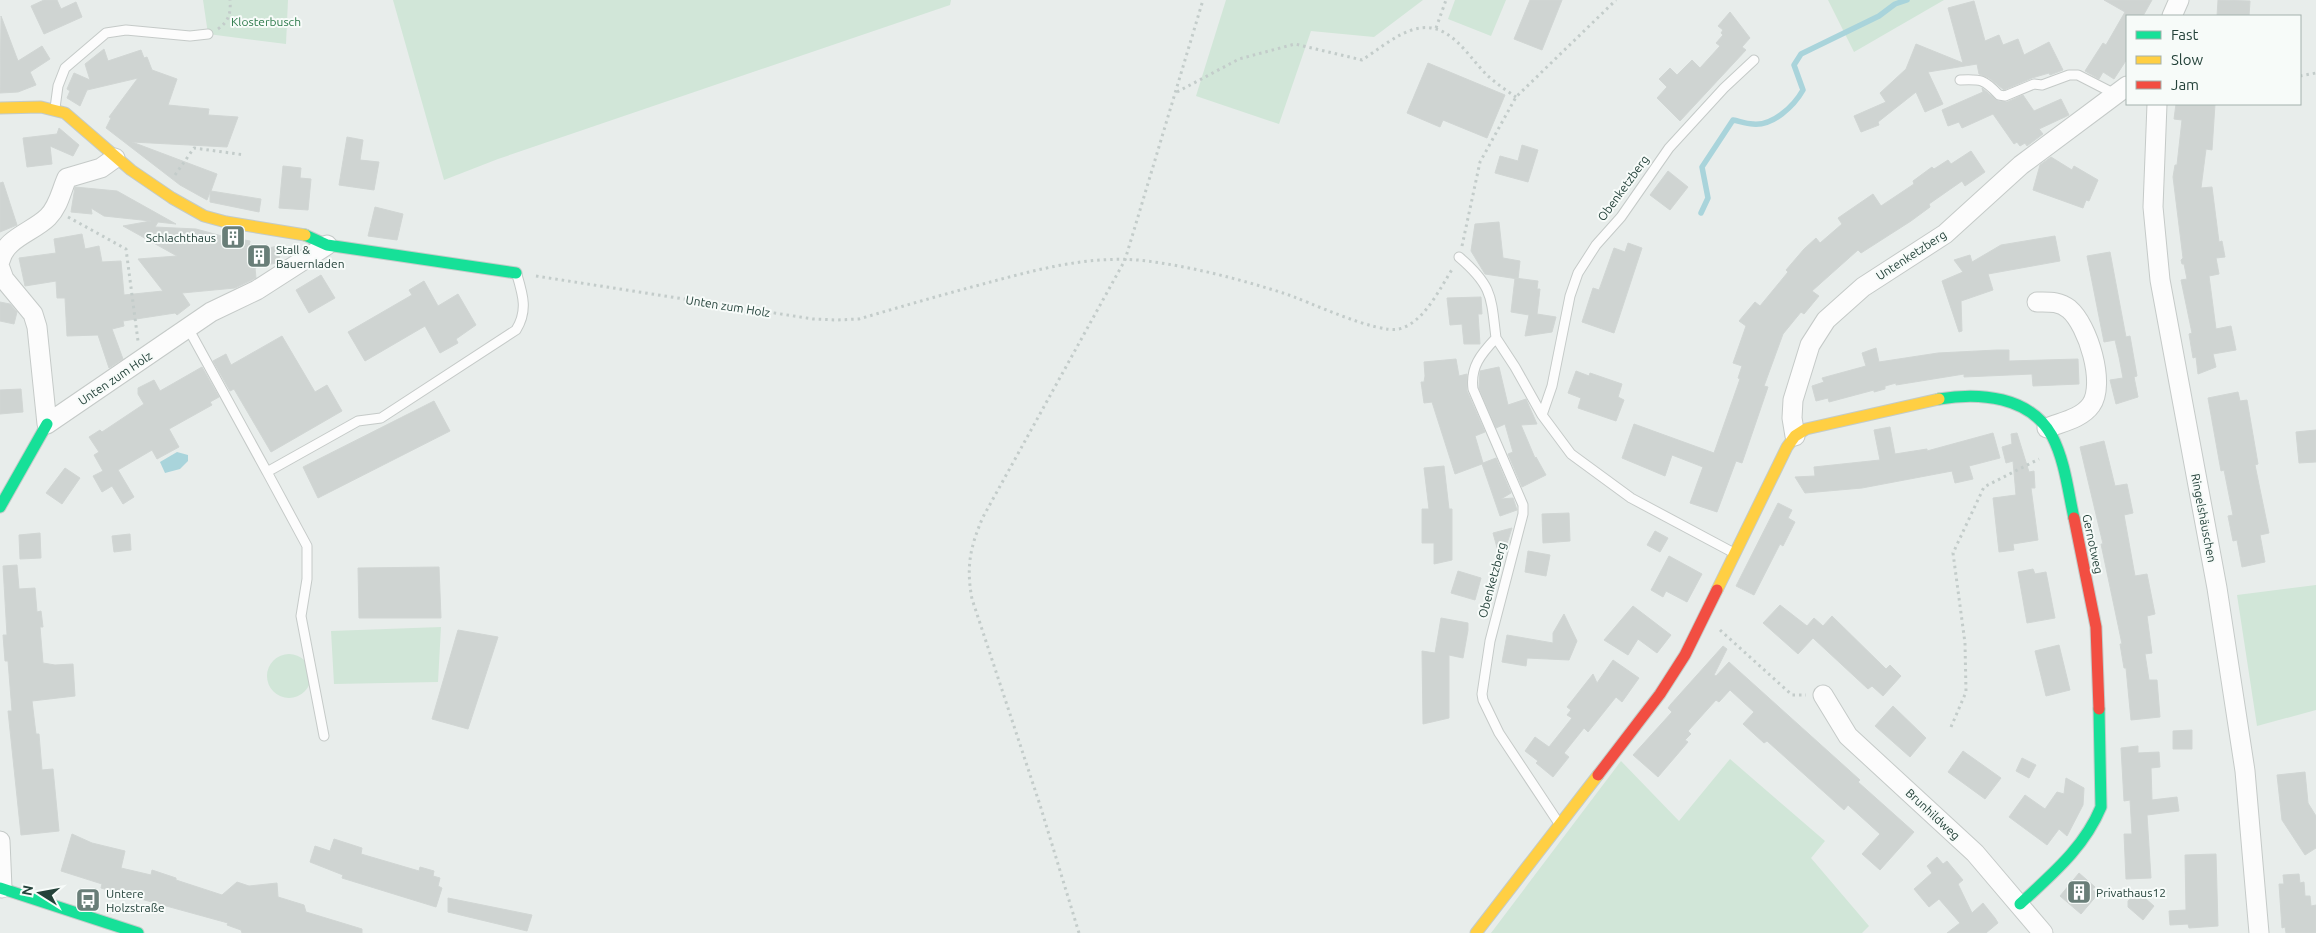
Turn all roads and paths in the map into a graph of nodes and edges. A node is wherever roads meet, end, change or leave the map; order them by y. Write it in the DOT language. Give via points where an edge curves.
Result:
graph roads {
  1 [pos="230,0"];
  2 [pos="1203,0"];
  3 [pos="1446,0"];
  4 [pos="1616,0"];
  5 [pos="2179,0"];
  6 [pos="2172,15"];
  7 [pos="1436,28"];
  8 [pos="208,34"];
  9 [pos="1754,60"];
  10 [pos="2316,73"];
  11 [pos="2301,76"];
  12 [pos="1960,80"];
  13 [pos="2121,90"];
  14 [pos="1176,92"];
  15 [pos="1516,97"];
  16 [pos="2157,105"];
  17 [pos="0,108"];
  18 [pos="55,108"];
  19 [pos="245,154"];
  20 [pos="115,158"];
  21 [pos="163,192"];
  22 [pos="54,209"];
  23 [pos="327,245"];
  24 [pos="1459,257"];
  25 [pos="0,260"];
  26 [pos="1125,260"];
  27 [pos="516,273"];
  28 [pos="2037,302"];
  29 [pos="188,328"];
  30 [pos="1496,338"];
  31 [pos="140,361"];
  32 [pos="1542,415"];
  33 [pos="47,424"];
  34 [pos="2047,428"];
  35 [pos="1795,436"];
  36 [pos="2058,449"];
  37 [pos="267,472"];
  38 [pos="0,507"];
  39 [pos="1734,553"];
  40 [pos="1705,616"];
  41 [pos="1823,695"];
  42 [pos="1951,727"];
  43 [pos="324,736"];
  44 [pos="1559,824"];
  45 [pos="0,841"];
  46 [pos="1,888"];
  47 [pos="2020,904"];
  48 [pos="138,933"];
  49 [pos="1079,933"];
  50 [pos="1476,933"];
  51 [pos="2043,933"];
  52 [pos="2259,933"];
  1 -- 8 [label="path" via="228,20"];
  2 -- 14 [label="path"];
  3 -- 7 [label="path"];
  4 -- 15 [label="path"];
  5 -- 6 [label="street"];
  7 -- 14 [label="path" via="1408,32 1362,60 1295,44 1239,59"];
  7 -- 15 [label="path" via="1454,39 1489,77"];
  8 -- 18 [label="lane" via="106,32 65,68"];
  9 -- 32 [label="lane, Obenketzberg" via="1669,148 1578,273 1570,296 1552,386"];
  10 -- 11 [label="path"];
  12 -- 13 [label="lane, Untenketzberg" via="1976,79 1990,84 1998,95 2004,96 2069,75"];
  13 -- 35 [label="street, Untenketzberg" via="2020,165 1945,234 1863,287 1826,320 1810,345 1793,400"];
  14 -- 26 [label="path"];
  15 -- 24 [label="path" via="1480,162"];
  16 -- 52 [label="street, Ringelshäuschen" via="2153,207 2160,280 2217,588 2246,771"];
  17 -- 18 [label="street"];
  18 -- 20 [label="street" via="89,132"];
  19 -- 21 [label="path" via="194,148"];
  20 -- 21 [label="street"];
  20 -- 22 [label="street" via="101,168 67,178"];
  21 -- 23 [label="street" via="204,216 303,234"];
  22 -- 25 [label="street" via="48,217 9,244"];
  22 -- 31 [label="path" via="126,249"];
  23 -- 27 [label="street"];
  23 -- 29 [label="street, Unten zum Holz" via="264,286"];
  24 -- 26 [label="path, Unten zum Holz" via="1416,319 1392,329 1212,273 1172,264"];
  24 -- 30 [label="lane" via="1487,286 1492,298"];
  25 -- 33 [label="street" via="4,279 33,314 37,327"];
  26 -- 27 [label="path, Unten zum Holz" via="1080,262 1028,272 859,318 836,320"];
  26 -- 49 [label="path" via="983,517 972,546 968,569 972,599"];
  27 -- 37 [label="lane" via="524,296 516,330 381,418 358,421"];
  28 -- 34 [label="street" via="2054,301 2069,309 2079,322 2089,340 2096,382 2095,394 2086,410"];
  29 -- 31 [label="street, Unten zum Holz"];
  29 -- 37 [label="lane"];
  30 -- 32 [label="lane"];
  30 -- 44 [label="lane, Obenketzberg" via="1477,361 1473,389 1523,505 1523,514 1490,642 1483,700 1499,733"];
  31 -- 33 [label="street, Unten zum Holz"];
  32 -- 39 [label="lane" via="1570,454 1590,470 1670,521"];
  33 -- 38 [label="street"];
  34 -- 35 [label="street, Gernotweg" via="2027,410 2009,402 1967,396 1934,400 1806,429"];
  34 -- 36 [label="street, Gernotweg"];
  35 -- 39 [label="street"];
  36 -- 42 [label="path" via="1984,487 1953,553 1965,643 1966,692"];
  36 -- 47 [label="street, Gernotweg" via="2098,646 2101,807 2096,824 2078,849"];
  37 -- 43 [label="lane" via="306,546 307,579 301,616"];
  39 -- 40 [label="street"];
  40 -- 41 [label="path" via="1792,695"];
  40 -- 44 [label="street" via="1660,694"];
  41 -- 47 [label="street, Brunhildweg" via="1848,736 1975,853"];
  44 -- 50 [label="street"];
  45 -- 46 [label="street"];
  46 -- 48 [label="street"];
  47 -- 51 [label="street, Brunhildweg"];
}
